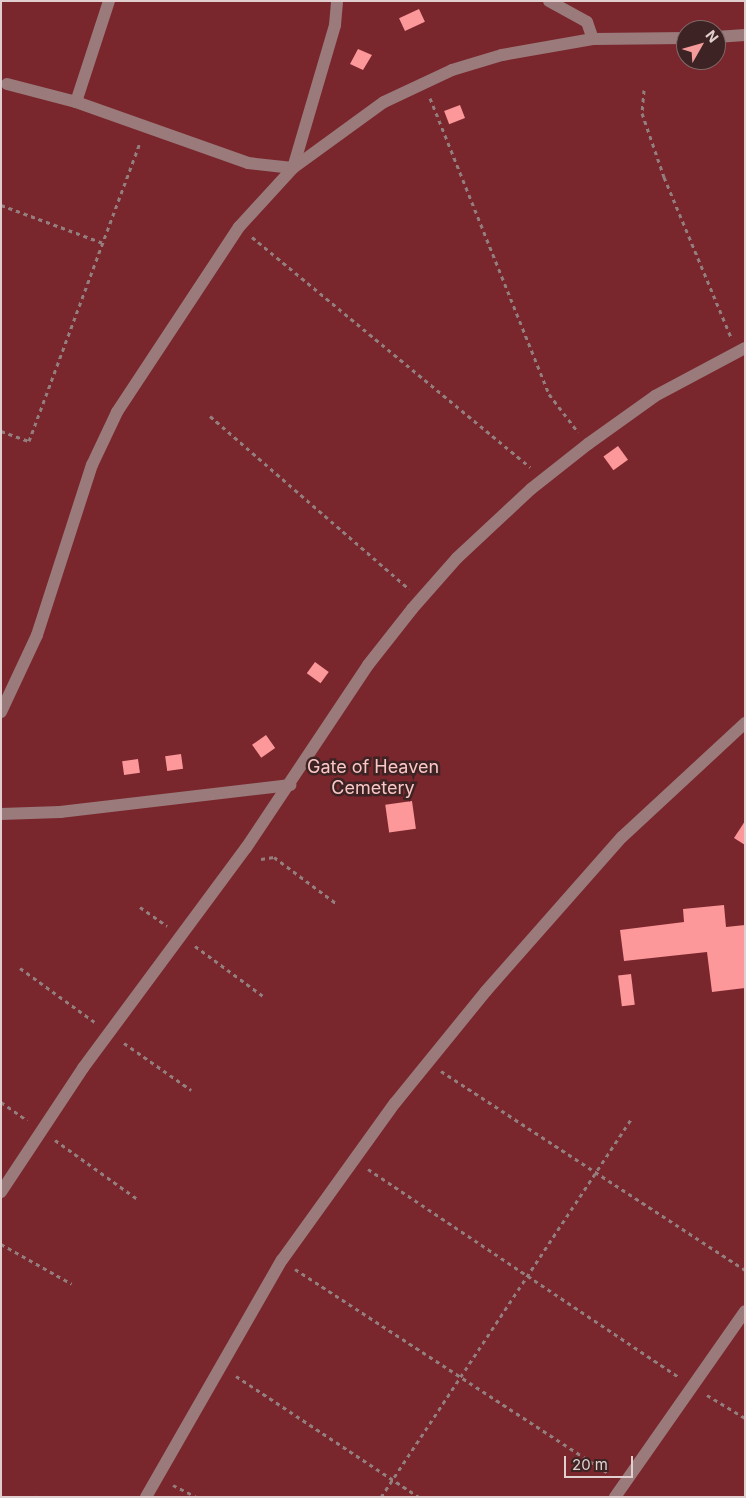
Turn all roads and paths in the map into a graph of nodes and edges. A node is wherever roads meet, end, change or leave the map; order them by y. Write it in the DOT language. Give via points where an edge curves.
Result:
graph roads {
  1 [pos="109,1"];
  2 [pos="337,1"];
  3 [pos="549,1"];
  4 [pos="745,35"];
  5 [pos="726,36"];
  6 [pos="676,38"];
  7 [pos="593,40"];
  8 [pos="424,83"];
  9 [pos="7,84"];
  10 [pos="644,90"];
  11 [pos="76,102"];
  12 [pos="146,128"];
  13 [pos="293,168"];
  14 [pos="1,205"];
  15 [pos="239,227"];
  16 [pos="103,243"];
  17 [pos="741,349"];
  18 [pos="210,416"];
  19 [pos="1,431"];
  20 [pos="588,444"];
  21 [pos="545,478"];
  22 [pos="421,599"];
  23 [pos="1,712"];
  24 [pos="745,723"];
  25 [pos="290,785"];
  26 [pos="1,814"];
  27 [pos="236,862"];
  28 [pos="337,904"];
  29 [pos="140,907"];
  30 [pos="181,936"];
  31 [pos="263,996"];
  32 [pos="429,1062"];
  33 [pos="1,1102"];
  34 [pos="631,1119"];
  35 [pos="42,1130"];
  36 [pos="354,1159"];
  37 [pos="595,1175"];
  38 [pos="1,1192"];
  39 [pos="136,1198"];
  40 [pos="1,1244"];
  41 [pos="282,1260"];
  42 [pos="745,1270"];
  43 [pos="529,1276"];
  44 [pos="72,1284"];
  45 [pos="745,1312"];
  46 [pos="219,1364"];
  47 [pos="461,1377"];
  48 [pos="691,1385"];
  49 [pos="745,1418"];
  50 [pos="157,1476"];
  51 [pos="392,1479"];
  52 [pos="624,1484"];
  53 [pos="146,1497"];
  54 [pos="197,1497"];
  55 [pos="381,1497"];
  56 [pos="419,1497"];
  57 [pos="616,1497"];
  1 -- 11 [label="lane"];
  2 -- 13 [label="lane"];
  3 -- 7 [label="lane" via="587,22"];
  4 -- 5 [label="lane"];
  6 -- 7 [label="lane"];
  7 -- 8 [label="lane" via="502,55"];
  8 -- 13 [label="lane" via="384,102"];
  8 -- 20 [label="path" via="549,394"];
  9 -- 11 [label="lane"];
  10 -- 17 [label="path" via="642,113 664,177"];
  11 -- 12 [label="lane"];
  12 -- 13 [label="lane" via="248,163"];
  12 -- 16 [label="path"];
  13 -- 15 [label="lane"];
  14 -- 16 [label="path"];
  15 -- 21 [label="path" via="451,406"];
  15 -- 23 [label="lane" via="113,421 92,465 37,635"];
  16 -- 19 [label="path" via="30,441"];
  17 -- 20 [label="lane" via="655,396"];
  18 -- 22 [label="path"];
  20 -- 21 [label="lane"];
  21 -- 22 [label="lane" via="457,558"];
  22 -- 25 [label="lane" via="368,665"];
  24 -- 32 [label="lane" via="622,837"];
  25 -- 26 [label="lane" via="60,812"];
  25 -- 27 [label="lane"];
  27 -- 28 [label="path" via="274,857"];
  27 -- 30 [label="lane"];
  29 -- 30 [label="path"];
  30 -- 31 [label="path"];
  30 -- 35 [label="lane"];
  32 -- 36 [label="lane"];
  32 -- 37 [label="path"];
  33 -- 35 [label="path"];
  34 -- 37 [label="path"];
  35 -- 38 [label="lane"];
  35 -- 39 [label="path"];
  36 -- 41 [label="lane"];
  36 -- 43 [label="path"];
  37 -- 42 [label="path"];
  37 -- 43 [label="path"];
  40 -- 44 [label="path"];
  41 -- 46 [label="lane"];
  41 -- 47 [label="path"];
  43 -- 47 [label="path"];
  43 -- 48 [label="path"];
  45 -- 48 [label="lane"];
  46 -- 50 [label="lane"];
  46 -- 51 [label="path"];
  47 -- 51 [label="path"];
  47 -- 52 [label="path"];
  48 -- 49 [label="path"];
  48 -- 52 [label="lane"];
  50 -- 53 [label="lane"];
  50 -- 54 [label="path"];
  51 -- 55 [label="path"];
  51 -- 56 [label="path"];
  52 -- 57 [label="lane"];
}
